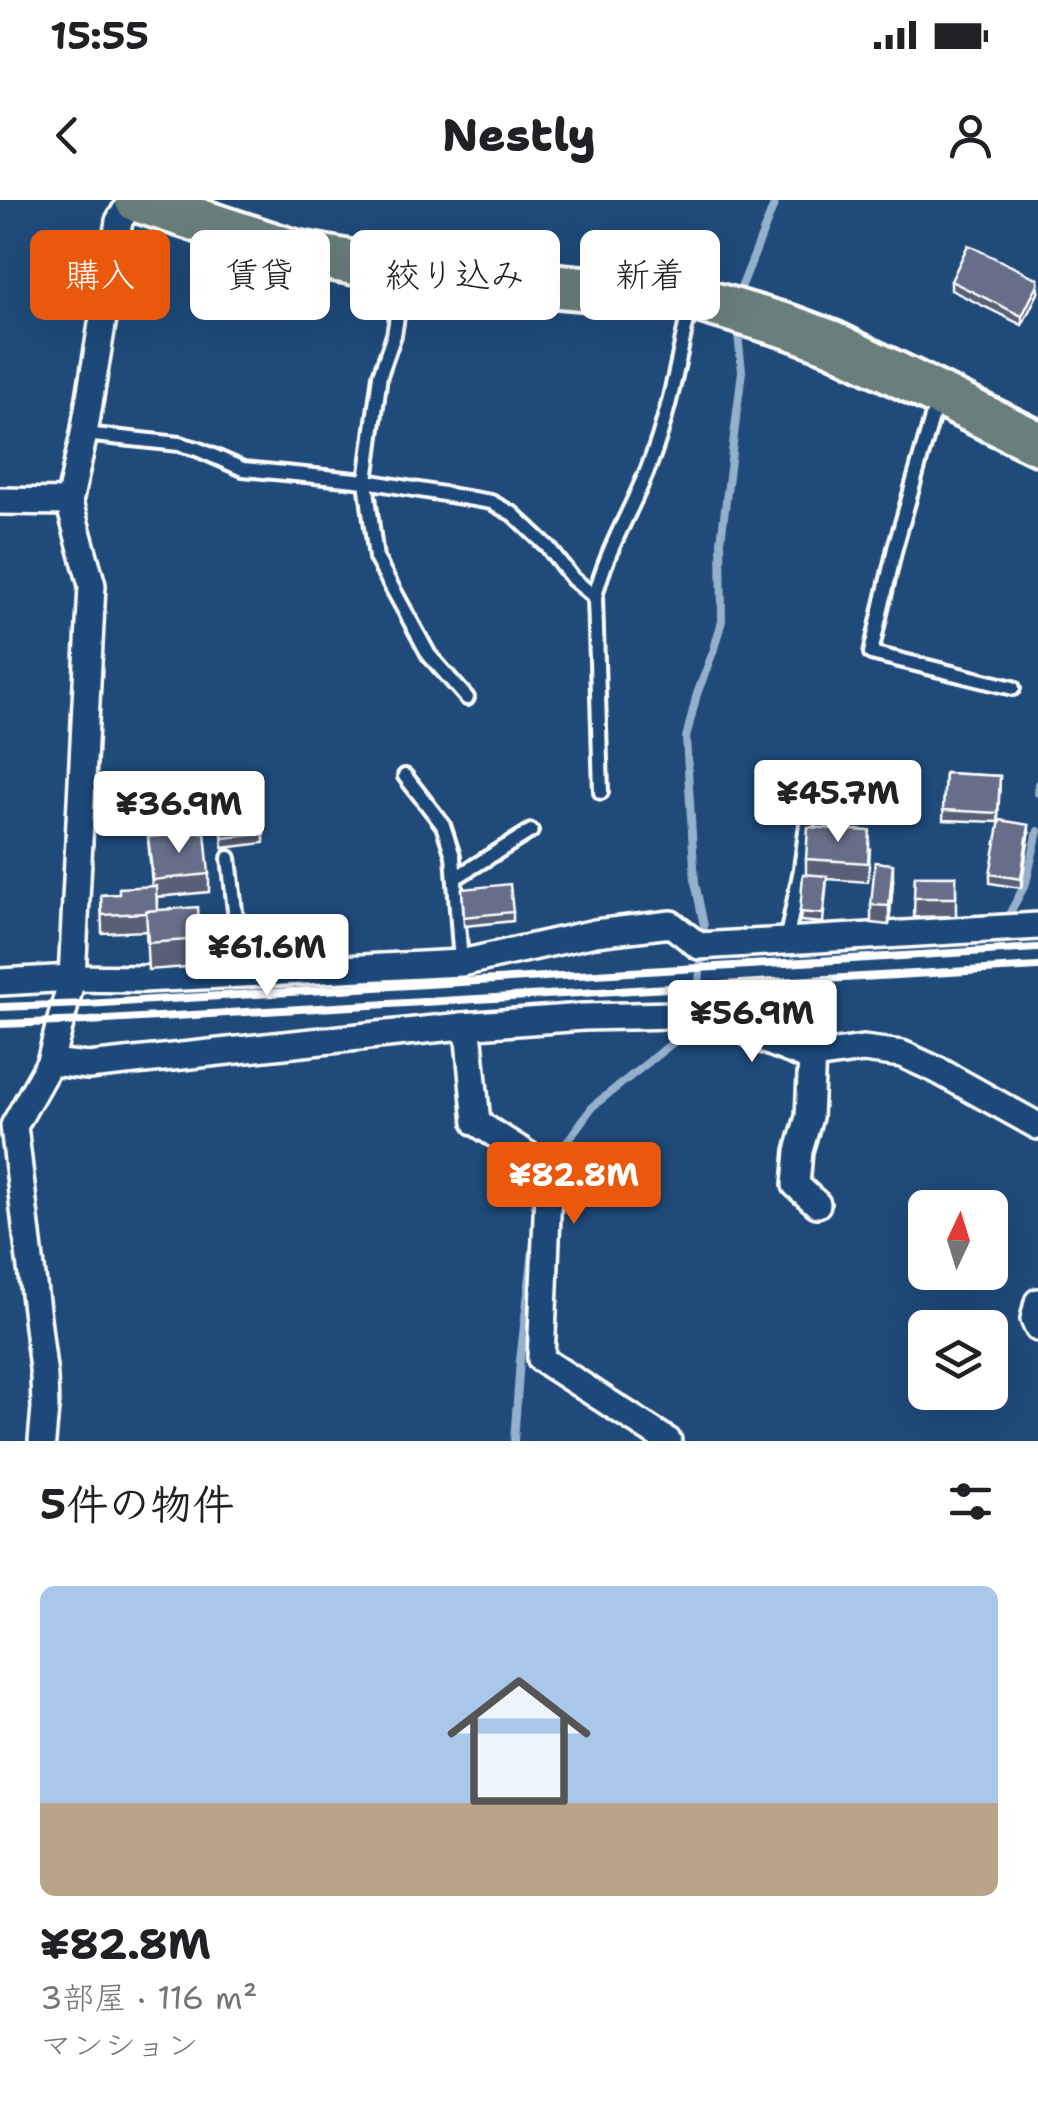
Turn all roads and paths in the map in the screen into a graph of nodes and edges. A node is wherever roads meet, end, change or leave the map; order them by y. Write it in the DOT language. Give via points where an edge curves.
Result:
graph roads {
  1 [pos="140,201"];
  2 [pos="350,262"];
  3 [pos="720,306"];
  4 [pos="396,320"];
  5 [pos="687,320"];
  6 [pos="938,394"];
  7 [pos="84,434"];
  8 [pos="1038,443"];
  9 [pos="366,481"];
  10 [pos="0,501"];
  11 [pos="69,502"];
  12 [pos="595,596"];
  13 [pos="1013,688"];
  14 [pos="466,698"];
  15 [pos="404,776"];
  16 [pos="601,792"];
  17 [pos="811,793"];
  18 [pos="531,831"];
  19 [pos="229,858"];
  20 [pos="455,878"];
  21 [pos="1038,926"];
  22 [pos="786,941"];
  23 [pos="460,963"];
  24 [pos="242,973"];
  25 [pos="72,978"];
  26 [pos="0,982"];
  27 [pos="462,1026"];
  28 [pos="812,1056"];
  29 [pos="50,1062"];
  30 [pos="7,1123"];
  31 [pos="1038,1126"];
  32 [pos="817,1204"];
  33 [pos="1038,1302"];
  34 [pos="1038,1328"];
  35 [pos="42,1441"];
  36 [pos="668,1441"];
  1 -- 2 [label="highway" via="296,252"];
  1 -- 7 [label="street" via="119,221"];
  3 -- 6 [label="highway" via="836,338"];
  4 -- 9 [label="lane" via="380,375"];
  5 -- 12 [label="lane" via="663,425"];
  6 -- 8 [label="highway"];
  6 -- 13 [label="lane" via="871,652"];
  7 -- 9 [label="lane" via="179,444 243,469"];
  7 -- 11 [label="street"];
  9 -- 12 [label="lane" via="491,502 513,514"];
  9 -- 14 [label="lane" via="376,558 429,655"];
  10 -- 11 [label="street"];
  11 -- 25 [label="street" via="92,585"];
  12 -- 16 [label="lane"];
  15 -- 20 [label="lane" via="443,825"];
  17 -- 22 [label="lane"];
  18 -- 20 [label="lane"];
  19 -- 24 [label="lane"];
  20 -- 23 [label="lane"];
  21 -- 22 [label="street"];
  22 -- 23 [label="street" via="699,946 671,924"];
  23 -- 24 [label="street"];
  24 -- 25 [label="street"];
  25 -- 26 [label="street"];
  25 -- 29 [label="street"];
  27 -- 28 [label="street" via="722,1014 752,1035"];
  27 -- 29 [label="street" via="88,1066"];
  27 -- 36 [label="street" via="477,1124 548,1168 541,1359"];
  28 -- 31 [label="street" via="863,1049 902,1054"];
  28 -- 32 [label="street" via="796,1186"];
  29 -- 30 [label="street"];
  30 -- 35 [label="street" via="44,1377"];
  33 -- 34 [label="street"];
}
